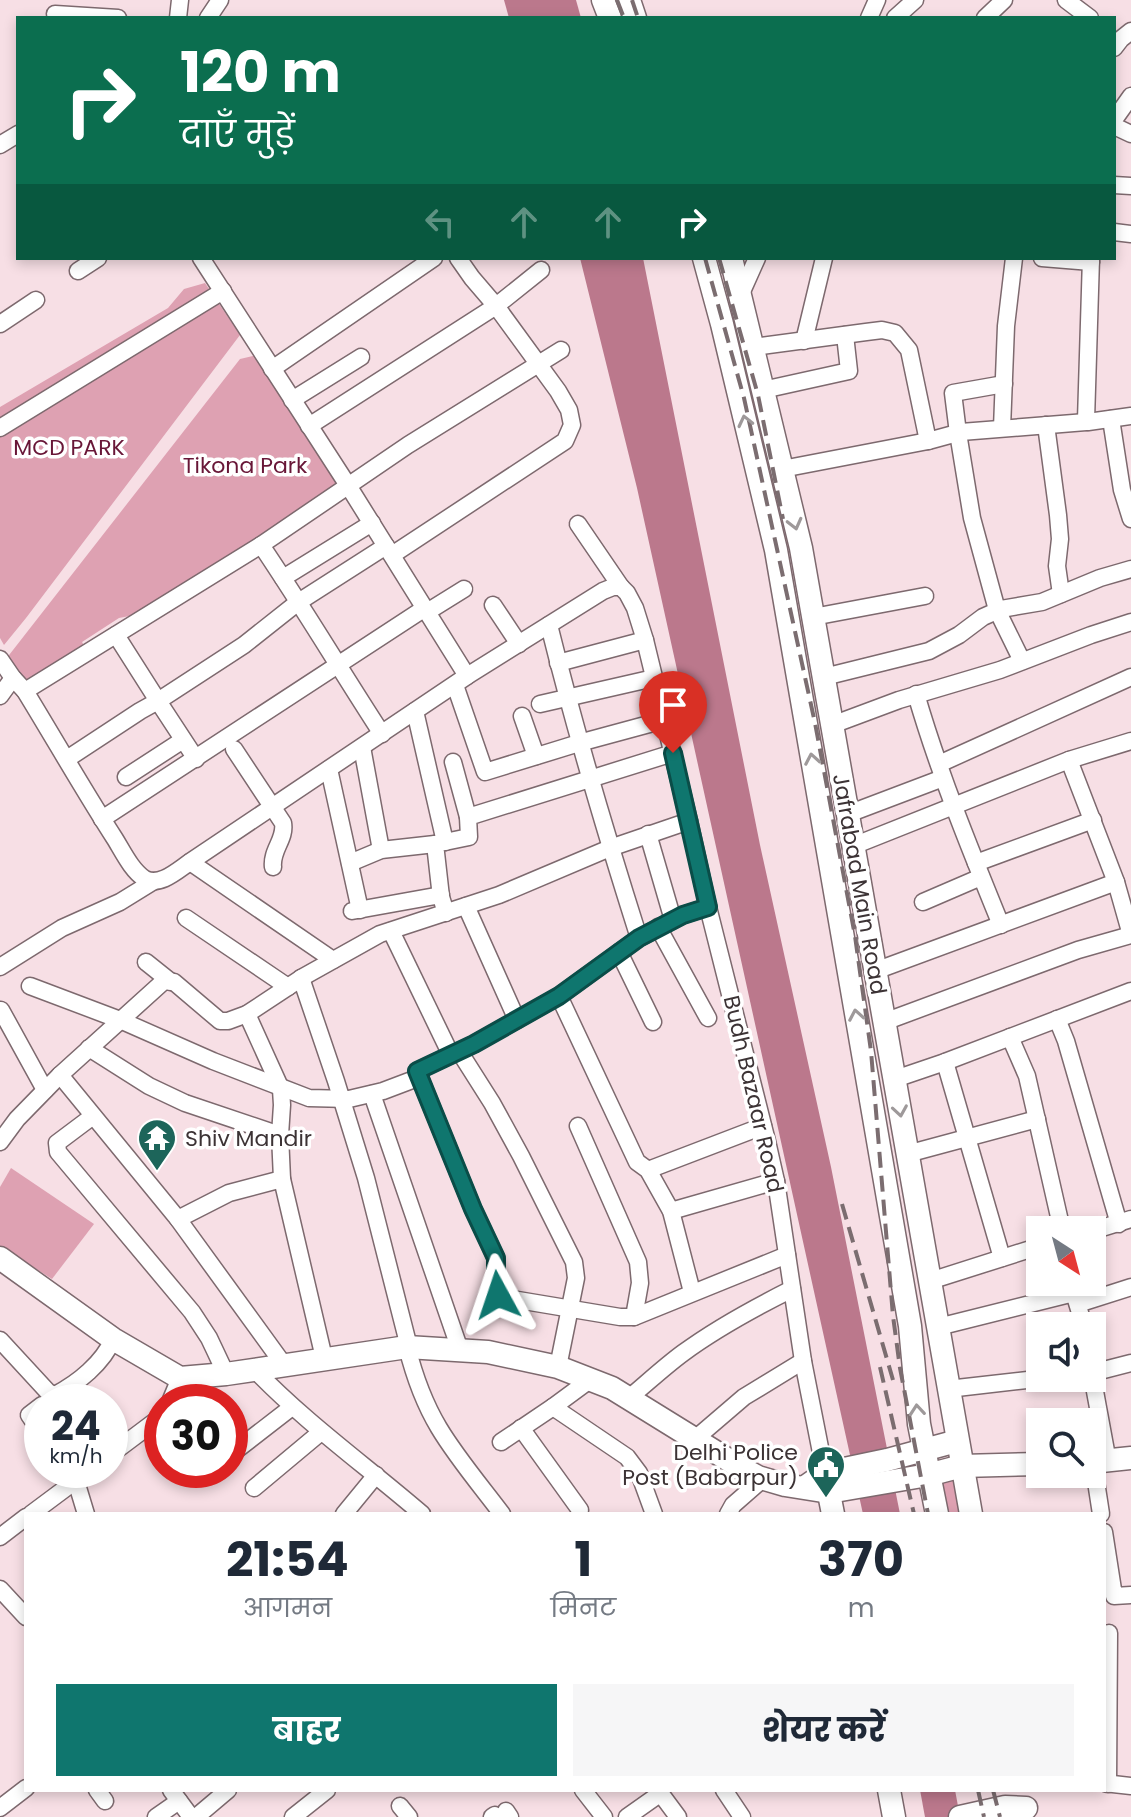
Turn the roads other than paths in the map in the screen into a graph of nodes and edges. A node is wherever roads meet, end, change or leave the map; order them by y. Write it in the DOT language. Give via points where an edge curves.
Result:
graph roads {
  1 [pos="915,0"];
  2 [pos="1004,0"];
  3 [pos="55,11"];
  4 [pos="98,16"];
  5 [pos="897,16"];
  6 [pos="987,16"];
  7 [pos="1131,96"];
  8 [pos="1116,120"];
  9 [pos="95,260"];
  10 [pos="202,260"];
  11 [pos="431,260"];
  12 [pos="459,260"];
  13 [pos="705,260"];
  14 [pos="731,260"];
  15 [pos="756,260"];
  16 [pos="824,260"];
  17 [pos="1014,260"];
  18 [pos="1091,260"];
  19 [pos="541,270"];
  20 [pos="78,271"];
  21 [pos="223,291"];
  22 [pos="740,296"];
  23 [pos="36,300"];
  24 [pos="496,306"];
  25 [pos="0,324"];
  26 [pos="845,335"];
  27 [pos="804,341"];
  28 [pos="753,347"];
  29 [pos="561,350"];
  30 [pos="361,357"];
  31 [pos="537,363"];
  32 [pos="272,369"];
  33 [pos="1004,384"];
  34 [pos="763,390"];
  35 [pos="292,400"];
  36 [pos="1131,416"];
  37 [pos="1111,419"];
  38 [pos="1086,422"];
  39 [pos="1046,425"];
  40 [pos="309,426"];
  41 [pos="0,428"];
  42 [pos="1002,428"];
  43 [pos="958,433"];
  44 [pos="928,441"];
  45 [pos="782,469"];
  46 [pos="349,487"];
  47 [pos="1131,519"];
  48 [pos="372,523"];
  49 [pos="578,524"];
  50 [pos="261,545"];
  51 [pos="389,550"];
  52 [pos="1131,569"];
  53 [pos="283,578"];
  54 [pos="621,587"];
  55 [pos="464,589"];
  56 [pos="1061,594"];
  57 [pos="925,596"];
  58 [pos="300,602"];
  59 [pos="493,605"];
  60 [pos="426,610"];
  61 [pos="997,610"];
  62 [pos="813,617"];
  63 [pos="1131,622"];
  64 [pos="549,625"];
  65 [pos="116,635"];
  66 [pos="645,640"];
  67 [pos="519,644"];
  68 [pos="1022,661"];
  69 [pos="558,663"];
  70 [pos="338,666"];
  71 [pos="5,668"];
  72 [pos="824,677"];
  73 [pos="1131,677"];
  74 [pos="654,678"];
  75 [pos="461,680"];
  76 [pos="25,691"];
  77 [pos="916,694"];
  78 [pos="0,696"];
  79 [pos="567,698"];
  80 [pos="158,701"];
  81 [pos="540,704"];
  82 [pos="415,711"];
  83 [pos="522,716"];
  84 [pos="664,720"];
  85 [pos="832,725"];
  86 [pos="382,734"];
  87 [pos="183,740"];
  88 [pos="1131,741"];
  89 [pos="579,743"];
  90 [pos="362,747"];
  91 [pos="234,749"];
  92 [pos="673,753"];
  93 [pos="536,756"];
  94 [pos="67,759"];
  95 [pos="196,759"];
  96 [pos="1069,760"];
  97 [pos="453,762"];
  98 [pos="329,769"];
  99 [pos="941,771"];
  100 [pos="126,777"];
  101 [pos="590,779"];
  102 [pos="953,805"];
  103 [pos="274,806"];
  104 [pos="848,814"];
  105 [pos="468,817"];
  106 [pos="102,819"];
  107 [pos="1093,820"];
  108 [pos="689,821"];
  109 [pos="648,834"];
  110 [pos="440,843"];
  111 [pos="853,846"];
  112 [pos="610,848"];
  113 [pos="381,850"];
  114 [pos="190,862"];
  115 [pos="350,863"];
  116 [pos="273,867"];
  117 [pos="978,870"];
  118 [pos="154,881"];
  119 [pos="1116,882"];
  120 [pos="441,895"];
  121 [pos="923,902"];
  122 [pos="1127,905"];
  123 [pos="466,906"];
  124 [pos="708,907"];
  125 [pos="446,913"];
  126 [pos="186,918"];
  127 [pos="666,923"];
  128 [pos="1001,925"];
  129 [pos="391,931"];
  130 [pos="639,938"];
  131 [pos="619,952"];
  132 [pos="333,960"];
  133 [pos="146,962"];
  134 [pos="0,967"];
  135 [pos="875,971"];
  136 [pos="171,982"];
  137 [pos="294,982"];
  138 [pos="30,986"];
  139 [pos="1131,991"];
  140 [pos="559,996"];
  141 [pos="1,1010"];
  142 [pos="247,1014"];
  143 [pos="708,1018"];
  144 [pos="1057,1019"];
  145 [pos="120,1020"];
  146 [pos="517,1020"];
  147 [pos="653,1022"];
  148 [pos="884,1022"];
  149 [pos="1010,1037"];
  150 [pos="89,1048"];
  151 [pos="455,1053"];
  152 [pos="945,1062"];
  153 [pos="60,1075"];
  154 [pos="420,1077"];
  155 [pos="895,1079"];
  156 [pos="280,1087"];
  157 [pos="45,1090"];
  158 [pos="372,1094"];
  159 [pos="342,1099"];
  160 [pos="93,1116"];
  161 [pos="1037,1119"];
  162 [pos="578,1126"];
  163 [pos="763,1126"];
  164 [pos="280,1135"];
  165 [pos="967,1137"];
  166 [pos="0,1142"];
  167 [pos="907,1154"];
  168 [pos="648,1170"];
  169 [pos="282,1179"];
  170 [pos="776,1181"];
  171 [pos="671,1211"];
  172 [pos="1059,1216"];
  173 [pos="178,1219"];
  174 [pos="1125,1222"];
  175 [pos="1026,1250"];
  176 [pos="787,1255"];
  177 [pos="0,1258"];
  178 [pos="1002,1258"];
  179 [pos="930,1281"];
  180 [pos="1131,1287"];
  181 [pos="792,1289"];
  182 [pos="1106,1290"];
  183 [pos="692,1292"];
  184 [pos="1063,1296"];
  185 [pos="571,1308"];
  186 [pos="634,1317"];
  187 [pos="938,1327"];
  188 [pos="113,1339"];
  189 [pos="0,1340"];
  190 [pos="408,1347"];
  191 [pos="460,1350"];
  192 [pos="324,1358"];
  193 [pos="803,1361"];
  194 [pos="1131,1363"];
  195 [pos="284,1365"];
  196 [pos="558,1367"];
  197 [pos="254,1369"];
  198 [pos="1106,1370"];
  199 [pos="226,1374"];
  200 [pos="180,1378"];
  201 [pos="591,1379"];
  202 [pos="1026,1380"];
  203 [pos="41,1384"];
  204 [pos="70,1384"];
  205 [pos="178,1384"];
  206 [pos="948,1389"];
  207 [pos="629,1398"];
  208 [pos="292,1407"];
  209 [pos="553,1407"];
  210 [pos="521,1428"];
  211 [pos="321,1432"];
  212 [pos="695,1439"];
  213 [pos="248,1441"];
  214 [pos="957,1441"];
  215 [pos="501,1442"];
  216 [pos="923,1450"];
  217 [pos="1131,1458"];
  218 [pos="1106,1461"];
  219 [pos="1026,1464"];
  220 [pos="962,1466"];
  221 [pos="890,1471"];
  222 [pos="376,1475"];
  223 [pos="928,1475"];
  224 [pos="764,1478"];
  225 [pos="58,1488"];
  226 [pos="77,1488"];
  227 [pos="254,1488"];
  228 [pos="1100,1488"];
  229 [pos="829,1493"];
  230 [pos="580,1510"];
  231 [pos="412,1511"];
  232 [pos="32,1512"];
  233 [pos="85,1512"];
  234 [pos="346,1512"];
  235 [pos="501,1512"];
  236 [pos="653,1512"];
  237 [pos="729,1512"];
  238 [pos="937,1512"];
  239 [pos="971,1512"];
  240 [pos="1101,1512"];
  241 [pos="24,1519"];
  242 [pos="0,1537"];
  243 [pos="1106,1545"];
  244 [pos="0,1589"];
  245 [pos="1131,1595"];
  246 [pos="24,1615"];
  247 [pos="1109,1633"];
  248 [pos="1106,1784"];
  249 [pos="1131,1786"];
  250 [pos="24,1790"];
  251 [pos="225,1792"];
  252 [pos="324,1792"];
  253 [pos="585,1792"];
  254 [pos="659,1792"];
  255 [pos="661,1792"];
  256 [pos="725,1792"];
  257 [pos="889,1792"];
  258 [pos="174,1793"];
  259 [pos="1014,1805"];
  260 [pos="0,1808"];
  261 [pos="156,1817"];
  262 [pos="194,1817"];
  263 [pos="293,1817"];
  264 [pos="604,1817"];
  265 [pos="627,1817"];
  266 [pos="678,1817"];
  267 [pos="742,1817"];
  268 [pos="894,1817"];
  269 [pos="960,1817"];
  1 -- 5 [label="street"];
  2 -- 6 [label="street"];
  3 -- 4 [label="street"];
  7 -- 8 [label="street"];
  9 -- 20 [label="street"];
  10 -- 21 [label="street"];
  11 -- 32 [label="street"];
  12 -- 24 [label="street"];
  216 -- 13 [label="main road, Jafrabad Main Road, one-way" via="910,1326 776,550"];
  14 -- 22 [label="main road, Jafrabad Main Road"];
  15 -- 22 [label="street"];
  16 -- 27 [label="street"];
  17 -- 33 [label="street"];
  18 -- 38 [label="street"];
  19 -- 24 [label="street"];
  21 -- 32 [label="street"];
  21 -- 41 [label="street"];
  22 -- 28 [label="main road, Jafrabad Main Road"];
  23 -- 25 [label="street"];
  24 -- 31 [label="street"];
  24 -- 40 [label="street"];
  26 -- 27 [label="street"];
  26 -- 34 [label="street" via="849,371"];
  26 -- 44 [label="street" via="882,330 902,340 909,350"];
  27 -- 28 [label="street"];
  28 -- 34 [label="main road, Jafrabad Main Road"];
  29 -- 31 [label="street"];
  30 -- 35 [label="street"];
  31 -- 46 [label="street"];
  31 -- 51 [label="street" via="569,410 572,425 565,441"];
  32 -- 35 [label="street"];
  33 -- 42 [label="street"];
  33 -- 43 [label="street" via="953,393"];
  34 -- 45 [label="main road, Jafrabad Main Road"];
  35 -- 40 [label="street"];
  36 -- 37 [label="street"];
  37 -- 38 [label="street"];
  37 -- 47 [label="street"];
  38 -- 39 [label="street"];
  39 -- 42 [label="street"];
  39 -- 56 [label="street"];
  40 -- 46 [label="street"];
  42 -- 43 [label="street"];
  43 -- 44 [label="street"];
  43 -- 61 [label="street" via="972,518"];
  44 -- 45 [label="street"];
  45 -- 62 [label="main road, Jafrabad Main Road, one-way"];
  46 -- 48 [label="street"];
  46 -- 50 [label="street"];
  48 -- 51 [label="street"];
  48 -- 53 [label="street"];
  49 -- 54 [label="street, Budh Bazaar Road"];
  50 -- 53 [label="street"];
  50 -- 65 [label="street"];
  51 -- 58 [label="street"];
  51 -- 60 [label="street"];
  52 -- 56 [label="street"];
  53 -- 58 [label="street"];
  54 -- 64 [label="street" via="603,591"];
  54 -- 66 [label="street, Budh Bazaar Road" via="635,608"];
  55 -- 60 [label="street"];
  56 -- 61 [label="street"];
  57 -- 62 [label="street"];
  58 -- 70 [label="street"];
  58 -- 80 [label="street"];
  59 -- 67 [label="street"];
  60 -- 70 [label="street"];
  60 -- 75 [label="street"];
  61 -- 68 [label="street"];
  61 -- 72 [label="street" via="929,651"];
  62 -- 72 [label="main road, Jafrabad Main Road"];
  63 -- 68 [label="street"];
  64 -- 67 [label="street"];
  64 -- 69 [label="street"];
  65 -- 76 [label="street"];
  65 -- 80 [label="street"];
  66 -- 69 [label="street"];
  66 -- 74 [label="street, Budh Bazaar Road"];
  67 -- 75 [label="street"];
  68 -- 77 [label="street"];
  69 -- 79 [label="street"];
  70 -- 86 [label="street"];
  70 -- 95 [label="street"];
  71 -- 76 [label="street"];
  71 -- 78 [label="street"];
  72 -- 85 [label="main road, Jafrabad Main Road"];
  73 -- 99 [label="street"];
  74 -- 79 [label="street"];
  74 -- 84 [label="street, Budh Bazaar Road"];
  75 -- 82 [label="street"];
  75 -- 93 [label="street" via="485,772"];
  76 -- 94 [label="street"];
  77 -- 85 [label="street"];
  77 -- 99 [label="street"];
  79 -- 81 [label="street"];
  79 -- 89 [label="street"];
  80 -- 87 [label="street"];
  80 -- 94 [label="street"];
  82 -- 86 [label="street"];
  82 -- 110 [label="street"];
  83 -- 93 [label="street"];
  84 -- 89 [label="street"];
  84 -- 92 [label="street, Budh Bazaar Road"];
  85 -- 104 [label="main road, Jafrabad Main Road"];
  86 -- 90 [label="street"];
  87 -- 95 [label="street"];
  87 -- 100 [label="street"];
  88 -- 96 [label="street"];
  89 -- 93 [label="street"];
  89 -- 101 [label="street"];
  90 -- 98 [label="street"];
  90 -- 113 [label="street"];
  91 -- 103 [label="street"];
  92 -- 101 [label="street"];
  92 -- 108 [label="street, Budh Bazaar Road"];
  94 -- 106 [label="street"];
  95 -- 106 [label="street"];
  96 -- 102 [label="street"];
  96 -- 107 [label="street"];
  97 -- 105 [label="street"];
  98 -- 103 [label="street"];
  98 -- 115 [label="street"];
  99 -- 102 [label="street"];
  99 -- 104 [label="street"];
  101 -- 105 [label="street"];
  101 -- 112 [label="street"];
  102 -- 111 [label="street"];
  102 -- 117 [label="street"];
  103 -- 114 [label="street"];
  103 -- 116 [label="street" via="284,830"];
  104 -- 111 [label="main road, Jafrabad Main Road"];
  105 -- 110 [label="street" via="469,837"];
  106 -- 118 [label="street" via="135,869"];
  107 -- 117 [label="street"];
  107 -- 119 [label="street"];
  108 -- 109 [label="street"];
  108 -- 124 [label="street, Budh Bazaar Road"];
  109 -- 112 [label="street"];
  109 -- 127 [label="street"];
  110 -- 113 [label="street"];
  110 -- 120 [label="street"];
  111 -- 135 [label="main road, Jafrabad Main Road"];
  112 -- 123 [label="street"];
  112 -- 130 [label="street"];
  113 -- 115 [label="street"];
  114 -- 118 [label="street"];
  114 -- 132 [label="street"];
  115 -- 120 [label="street" via="356,911"];
  117 -- 121 [label="street"];
  117 -- 128 [label="street"];
  118 -- 134 [label="street"];
  119 -- 122 [label="street"];
  119 -- 128 [label="street"];
  120 -- 125 [label="street"];
  122 -- 148 [label="street" via="1131,935"];
  123 -- 125 [label="street"];
  123 -- 146 [label="street"];
  124 -- 127 [label="street"];
  124 -- 163 [label="street, Budh Bazaar Road"];
  125 -- 129 [label="street"];
  126 -- 137 [label="street"];
  127 -- 130 [label="street"];
  127 -- 143 [label="street"];
  128 -- 135 [label="street"];
  129 -- 132 [label="street"];
  129 -- 151 [label="street"];
  130 -- 131 [label="street"];
  131 -- 140 [label="street"];
  131 -- 147 [label="street"];
  132 -- 137 [label="street"];
  133 -- 136 [label="street"];
  135 -- 148 [label="main road, Jafrabad Main Road"];
  136 -- 142 [label="street" via="220,1021"];
  136 -- 145 [label="street" via="164,981"];
  137 -- 142 [label="street"];
  137 -- 159 [label="street"];
  138 -- 145 [label="street"];
  139 -- 144 [label="street"];
  140 -- 146 [label="street"];
  140 -- 168 [label="street" via="637,1162"];
  141 -- 157 [label="street"];
  142 -- 156 [label="street"];
  144 -- 149 [label="street"];
  144 -- 174 [label="street"];
  145 -- 150 [label="street"];
  145 -- 156 [label="street"];
  146 -- 151 [label="street"];
  148 -- 155 [label="main road, Jafrabad Main Road"];
  149 -- 152 [label="street"];
  149 -- 161 [label="street"];
  150 -- 153 [label="street"];
  150 -- 164 [label="street" via="185,1103"];
  151 -- 154 [label="street" via="417,1071"];
  151 -- 185 [label="street" via="492,1103 571,1253 576,1270"];
  152 -- 155 [label="street"];
  152 -- 165 [label="street"];
  153 -- 157 [label="street"];
  153 -- 160 [label="street"];
  154 -- 158 [label="street"];
  154 -- 185 [label="street" via="496,1258 498,1295"];
  155 -- 167 [label="main road, Jafrabad Main Road, one-way"];
  156 -- 159 [label="street" via="309,1098"];
  156 -- 164 [label="street"];
  157 -- 166 [label="street"];
  158 -- 159 [label="street"];
  158 -- 191 [label="street"];
  159 -- 190 [label="street"];
  160 -- 173 [label="street"];
  160 -- 199 [label="street" via="57,1143 58,1152 192,1312"];
  161 -- 165 [label="street"];
  161 -- 172 [label="street"];
  162 -- 186 [label="street" via="638,1262"];
  163 -- 168 [label="street"];
  163 -- 170 [label="street, Budh Bazaar Road"];
  164 -- 169 [label="street"];
  165 -- 167 [label="street"];
  165 -- 178 [label="street"];
  167 -- 179 [label="main road, Jafrabad Main Road"];
  168 -- 171 [label="street"];
  169 -- 173 [label="street" via="229,1193"];
  169 -- 192 [label="street"];
  170 -- 171 [label="street"];
  170 -- 176 [label="street, Budh Bazaar Road"];
  171 -- 183 [label="street"];
  173 -- 195 [label="street"];
  175 -- 178 [label="street"];
  176 -- 181 [label="street, Budh Bazaar Road"];
  176 -- 183 [label="street"];
  177 -- 188 [label="main road"];
  178 -- 179 [label="street"];
  179 -- 187 [label="main road, Jafrabad Main Road"];
  180 -- 182 [label="street"];
  181 -- 193 [label="street, Budh Bazaar Road"];
  181 -- 207 [label="street" via="722,1326"];
  183 -- 186 [label="street"];
  184 -- 187 [label="street"];
  185 -- 186 [label="street"];
  185 -- 196 [label="street"];
  187 -- 206 [label="main road, Jafrabad Main Road"];
  188 -- 200 [label="main road"];
  188 -- 204 [label="street" via="97,1365"];
  189 -- 203 [label="street"];
  190 -- 191 [label="main road"];
  190 -- 192 [label="main road"];
  190 -- 235 [label="street" via="428,1409"];
  191 -- 196 [label="main road"];
  192 -- 195 [label="main road"];
  193 -- 212 [label="street" via="744,1397"];
  193 -- 229 [label="street, Budh Bazaar Road"];
  194 -- 198 [label="street"];
  195 -- 197 [label="main road"];
  196 -- 201 [label="main road"];
  197 -- 199 [label="main road"];
  197 -- 208 [label="street"];
  199 -- 200 [label="main road"];
  200 -- 205 [label="street"];
  201 -- 207 [label="main road"];
  201 -- 209 [label="street"];
  202 -- 206 [label="street"];
  206 -- 214 [label="main road, Jafrabad Main Road"];
  207 -- 212 [label="main road"];
  208 -- 211 [label="street"];
  208 -- 213 [label="street"];
  209 -- 210 [label="street"];
  209 -- 236 [label="street" via="627,1457"];
  210 -- 215 [label="street"];
  210 -- 230 [label="street"];
  211 -- 222 [label="street"];
  211 -- 227 [label="street"];
  212 -- 224 [label="main road"];
  214 -- 216 [label="main road"];
  214 -- 220 [label="main road, Jafrabad Main Road"];
  216 -- 221 [label="main road"];
  216 -- 223 [label="main road, Jafrabad Main Road"];
  217 -- 218 [label="main road"];
  219 -- 220 [label="main road"];
  220 -- 223 [label="main road"];
  220 -- 239 [label="main road, Jafrabad Main Road"];
  221 -- 223 [label="main road"];
  221 -- 229 [label="main road" via="857,1477"];
  222 -- 231 [label="street"];
  222 -- 234 [label="street"];
  223 -- 238 [label="main road, Jafrabad Main Road"];
  224 -- 229 [label="main road"];
  224 -- 237 [label="street"];
  225 -- 232 [label="street"];
  226 -- 233 [label="street"];
  228 -- 240 [label="street"];
  241 -- 242 [label="street"];
  243 -- 245 [label="street" via="1114,1596"];
  244 -- 246 [label="street"];
  247 -- 248 [label="street"];
  248 -- 249 [label="street"];
  250 -- 260 [label="street"];
  251 -- 262 [label="street"];
  252 -- 263 [label="street"];
  253 -- 264 [label="street"];
  254 -- 265 [label="street"];
  255 -- 266 [label="street"];
  256 -- 267 [label="street"];
  257 -- 268 [label="main road"];
  258 -- 261 [label="street"];
  258 -- 262 [label="street"];
  259 -- 269 [label="main road"];
}
